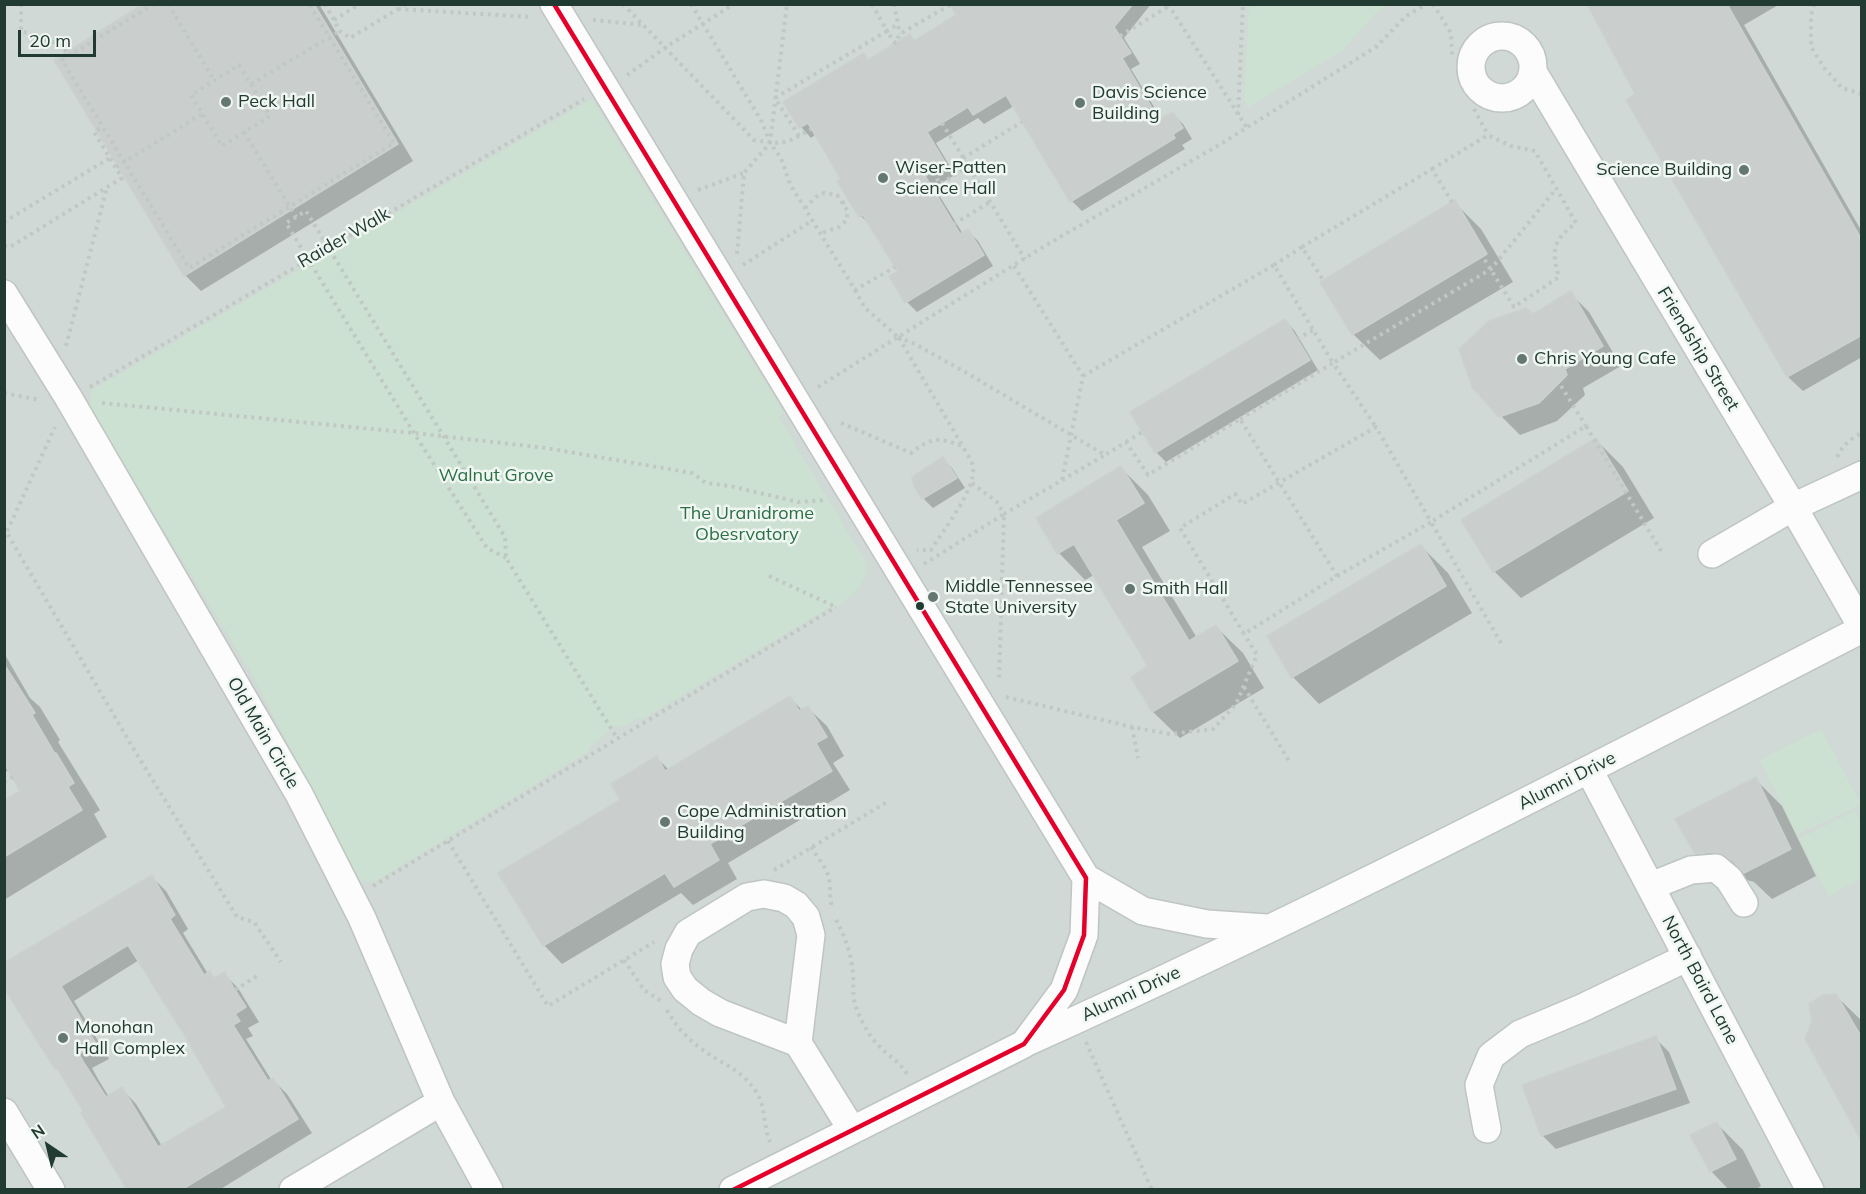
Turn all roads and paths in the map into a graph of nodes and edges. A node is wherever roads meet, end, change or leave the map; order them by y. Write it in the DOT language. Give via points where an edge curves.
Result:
graph roads {
  1 [pos="21,4"];
  2 [pos="154,4"];
  3 [pos="168,4"];
  4 [pos="324,4"];
  5 [pos="360,4"];
  6 [pos="406,4"];
  7 [pos="623,4"];
  8 [pos="692,4"];
  9 [pos="734,4"];
  10 [pos="786,4"];
  11 [pos="872,4"];
  12 [pos="894,4"];
  13 [pos="1243,4"];
  14 [pos="1427,4"];
  15 [pos="1433,4"];
  16 [pos="1814,4"];
  17 [pos="310,5"];
  18 [pos="950,5"];
  19 [pos="1169,5"];
  20 [pos="398,9"];
  21 [pos="548,11"];
  22 [pos="334,20"];
  23 [pos="592,20"];
  24 [pos="702,24"];
  25 [pos="898,24"];
  26 [pos="644,26"];
  27 [pos="340,31"];
  28 [pos="887,31"];
  29 [pos="900,34"];
  30 [pos="1120,36"];
  31 [pos="330,37"];
  32 [pos="666,47"];
  33 [pos="69,56"];
  34 [pos="1452,56"];
  35 [pos="1533,72"];
  36 [pos="214,80"];
  37 [pos="251,84"];
  38 [pos="605,87"];
  39 [pos="1862,93"];
  40 [pos="775,98"];
  41 [pos="1474,109"];
  42 [pos="202,114"];
  43 [pos="1238,115"];
  44 [pos="1022,122"];
  45 [pos="942,123"];
  46 [pos="103,126"];
  47 [pos="1247,128"];
  48 [pos="811,129"];
  49 [pos="244,132"];
  50 [pos="1488,135"];
  51 [pos="799,136"];
  52 [pos="770,143"];
  53 [pos="110,158"];
  54 [pos="963,158"];
  55 [pos="124,162"];
  56 [pos="116,167"];
  57 [pos="968,167"];
  58 [pos="1432,169"];
  59 [pos="933,172"];
  60 [pos="744,173"];
  61 [pos="107,187"];
  62 [pos="1557,189"];
  63 [pos="689,193"];
  64 [pos="849,199"];
  65 [pos="990,202"];
  66 [pos="1452,202"];
  67 [pos="842,203"];
  68 [pos="290,206"];
  69 [pos="805,208"];
  70 [pos="296,217"];
  71 [pos="813,220"];
  72 [pos="4,222"];
  73 [pos="954,224"];
  74 [pos="821,233"];
  75 [pos="4,246"];
  76 [pos="328,247"];
  77 [pos="1302,247"];
  78 [pos="1483,257"];
  79 [pos="1025,259"];
  80 [pos="308,260"];
  81 [pos="1274,264"];
  82 [pos="1014,265"];
  83 [pos="895,267"];
  84 [pos="1491,269"];
  85 [pos="728,273"];
  86 [pos="1323,280"];
  87 [pos="855,290"];
  88 [pos="4,294"];
  89 [pos="1313,330"];
  90 [pos="898,337"];
  91 [pos="1298,339"];
  92 [pos="66,347"];
  93 [pos="1333,363"];
  94 [pos="1083,376"];
  95 [pos="1561,386"];
  96 [pos="818,387"];
  97 [pos="82,389"];
  98 [pos="4,393"];
  99 [pos="49,402"];
  100 [pos="92,403"];
  101 [pos="59,418"];
  102 [pos="1240,419"];
  103 [pos="840,423"];
  104 [pos="1586,426"];
  105 [pos="1376,427"];
  106 [pos="1142,432"];
  107 [pos="414,433"];
  108 [pos="1071,434"];
  109 [pos="444,436"];
  110 [pos="1126,442"];
  111 [pos="962,446"];
  112 [pos="1106,455"];
  113 [pos="1862,475"];
  114 [pos="1062,480"];
  115 [pos="972,483"];
  116 [pos="1279,483"];
  117 [pos="832,499"];
  118 [pos="1793,507"];
  119 [pos="1004,514"];
  120 [pos="1431,522"];
  121 [pos="4,528"];
  122 [pos="8,533"];
  123 [pos="4,538"];
  124 [pos="913,550"];
  125 [pos="931,550"];
  126 [pos="946,550"];
  127 [pos="1661,551"];
  128 [pos="1712,554"];
  129 [pos="506,558"];
  130 [pos="916,569"];
  131 [pos="769,576"];
  132 [pos="1337,576"];
  133 [pos="1862,628"];
  134 [pos="1244,634"];
  135 [pos="1501,643"];
  136 [pos="999,684"];
  137 [pos="1243,687"];
  138 [pos="998,695"];
  139 [pos="1132,727"];
  140 [pos="617,738"];
  141 [pos="1138,758"];
  142 [pos="1291,764"];
  143 [pos="1589,770"];
  144 [pos="13,777"];
  145 [pos="4,782"];
  146 [pos="886,802"];
  147 [pos="448,841"];
  148 [pos="811,848"];
  149 [pos="773,870"];
  150 [pos="1086,878"];
  151 [pos="1651,886"];
  152 [pos="370,888"];
  153 [pos="1744,903"];
  154 [pos="1271,928"];
  155 [pos="654,942"];
  156 [pos="1688,957"];
  157 [pos="624,960"];
  158 [pos="281,962"];
  159 [pos="260,974"];
  160 [pos="236,990"];
  161 [pos="1077,1020"];
  162 [pos="798,1043"];
  163 [pos="1024,1044"];
  164 [pos="908,1076"];
  165 [pos="441,1102"];
  166 [pos="4,1112"];
  167 [pos="1487,1129"];
  168 [pos="852,1130"];
  169 [pos="772,1146"];
  170 [pos="51,1190"];
  171 [pos="293,1190"];
  172 [pos="489,1190"];
  173 [pos="732,1190"];
  174 [pos="1152,1190"];
  175 [pos="1810,1190"];
  1 -- 33 [label="path" via="21,31 62,45"];
  2 -- 33 [label="path"];
  3 -- 36 [label="path"];
  4 -- 22 [label="path"];
  5 -- 22 [label="path"];
  6 -- 20 [label="path"];
  7 -- 26 [label="path"];
  8 -- 24 [label="path"];
  9 -- 24 [label="path, Raider Walk"];
  10 -- 40 [label="path"];
  11 -- 28 [label="path"];
  12 -- 25 [label="path"];
  13 -- 43 [label="path"];
  14 -- 47 [label="path" via="1406,16 1376,47"];
  15 -- 34 [label="path" via="1451,33"];
  16 -- 39 [label="path" via="1811,47 1842,88"];
  17 -- 31 [label="path"];
  18 -- 29 [label="path"];
  19 -- 30 [label="path"];
  19 -- 43 [label="path"];
  20 -- 21 [label="path"];
  20 -- 27 [label="path" via="350,38"];
  21 -- 38 [label="street"];
  22 -- 27 [label="path"];
  23 -- 26 [label="path"];
  24 -- 32 [label="path, Raider Walk"];
  24 -- 52 [label="path" via="762,122"];
  25 -- 28 [label="path"];
  25 -- 29 [label="path"];
  26 -- 32 [label="path"];
  27 -- 31 [label="path"];
  28 -- 29 [label="path" via="895,43"];
  28 -- 40 [label="path"];
  31 -- 37 [label="path"];
  31 -- 68 [label="path" via="394,143"];
  32 -- 38 [label="path, Raider Walk" via="620,81"];
  32 -- 52 [label="path" via="754,140"];
  33 -- 46 [label="path" via="63,60"];
  35 -- 118 [label="street, Friendship Street"];
  36 -- 37 [label="path" via="239,65"];
  36 -- 42 [label="path" via="190,94"];
  37 -- 49 [label="path" via="270,116"];
  38 -- 76 [label="path, Raider Walk"];
  38 -- 85 [label="street"];
  40 -- 51 [label="path"];
  40 -- 52 [label="path"];
  41 -- 50 [label="path"];
  42 -- 49 [label="path" via="222,146"];
  42 -- 55 [label="path"];
  43 -- 47 [label="path"];
  44 -- 54 [label="path"];
  45 -- 54 [label="path"];
  46 -- 53 [label="path" via="94,132"];
  46 -- 55 [label="path"];
  47 -- 79 [label="path"];
  48 -- 51 [label="path"];
  49 -- 68 [label="path"];
  50 -- 58 [label="path"];
  50 -- 62 [label="path" via="1534,151"];
  51 -- 52 [label="path" via="788,143"];
  52 -- 60 [label="path"];
  52 -- 69 [label="path"];
  53 -- 56 [label="path"];
  53 -- 72 [label="path"];
  54 -- 57 [label="path"];
  55 -- 56 [label="path"];
  55 -- 68 [label="path" via="189,268"];
  56 -- 61 [label="path" via="122,178"];
  57 -- 59 [label="path" via="940,184"];
  57 -- 65 [label="path"];
  58 -- 66 [label="path"];
  58 -- 77 [label="path"];
  60 -- 63 [label="path"];
  60 -- 85 [label="path"];
  61 -- 75 [label="path" via="10,248"];
  61 -- 92 [label="path"];
  62 -- 84 [label="path"];
  62 -- 84 [label="path" via="1576,223 1557,239 1554,253 1559,278 1514,307"];
  64 -- 67 [label="path"];
  65 -- 73 [label="path"];
  65 -- 79 [label="path"];
  67 -- 69 [label="path" via="837,195 824,193"];
  67 -- 74 [label="path" via="847,220"];
  68 -- 70 [label="path"];
  69 -- 71 [label="path"];
  70 -- 76 [label="path" via="306,211"];
  70 -- 80 [label="path" via="286,224"];
  71 -- 74 [label="path"];
  71 -- 85 [label="path"];
  74 -- 87 [label="path"];
  76 -- 80 [label="path, Raider Walk"];
  76 -- 109 [label="path"];
  77 -- 81 [label="path"];
  77 -- 86 [label="path"];
  78 -- 84 [label="path"];
  79 -- 82 [label="path"];
  80 -- 97 [label="path, Raider Walk"];
  80 -- 107 [label="path"];
  81 -- 89 [label="path"];
  81 -- 94 [label="path"];
  82 -- 90 [label="path"];
  82 -- 94 [label="path"];
  83 -- 87 [label="path"];
  84 -- 93 [label="path"];
  85 -- 150 [label="street"];
  87 -- 90 [label="path" via="865,308"];
  88 -- 165 [label="street, Old Main Circle" via="299,794 362,918"];
  89 -- 91 [label="path"];
  89 -- 93 [label="path"];
  90 -- 96 [label="path"];
  90 -- 108 [label="path"];
  90 -- 111 [label="path"];
  93 -- 102 [label="path"];
  93 -- 105 [label="path"];
  94 -- 108 [label="path"];
  95 -- 104 [label="path"];
  98 -- 99 [label="path"];
  100 -- 107 [label="path"];
  101 -- 122 [label="path"];
  102 -- 110 [label="path" via="1148,475"];
  102 -- 116 [label="path"];
  103 -- 111 [label="path" via="911,453 926,441 942,439"];
  104 -- 120 [label="path"];
  104 -- 127 [label="path"];
  105 -- 116 [label="path"];
  105 -- 120 [label="path"];
  106 -- 110 [label="path"];
  107 -- 109 [label="path"];
  107 -- 129 [label="path" via="487,548"];
  108 -- 112 [label="path"];
  108 -- 114 [label="path"];
  109 -- 117 [label="path" via="546,448 692,473 706,483 798,502"];
  109 -- 129 [label="path" via="505,537"];
  110 -- 112 [label="path"];
  111 -- 115 [label="path" via="973,466"];
  112 -- 114 [label="path"];
  113 -- 118 [label="street"];
  114 -- 119 [label="path"];
  115 -- 119 [label="path" via="997,501"];
  115 -- 125 [label="path"];
  116 -- 132 [label="path"];
  116 -- 134 [label="path" via="1242,504 1235,494 1180,528"];
  118 -- 128 [label="street"];
  118 -- 133 [label="street, Friendship Street"];
  119 -- 126 [label="path"];
  119 -- 136 [label="path"];
  120 -- 132 [label="path"];
  120 -- 135 [label="path"];
  121 -- 122 [label="path"];
  122 -- 123 [label="path"];
  122 -- 158 [label="path" via="237,917 254,922"];
  124 -- 125 [label="path"];
  125 -- 126 [label="path"];
  126 -- 130 [label="path"];
  129 -- 140 [label="path"];
  131 -- 140 [label="path" via="837,607"];
  132 -- 134 [label="path"];
  133 -- 143 [label="street, Alumni Drive"];
  134 -- 137 [label="path" via="1257,655"];
  137 -- 139 [label="path" via="1236,704 1213,729 1170,734"];
  137 -- 142 [label="path"];
  138 -- 139 [label="path"];
  139 -- 141 [label="path"];
  140 -- 147 [label="path"];
  143 -- 151 [label="street, North Baird Lane"];
  143 -- 154 [label="street, Alumni Drive"];
  144 -- 145 [label="path"];
  146 -- 148 [label="path"];
  147 -- 152 [label="path"];
  147 -- 157 [label="path" via="548,1006"];
  148 -- 149 [label="path"];
  148 -- 164 [label="path" via="830,881 831,904 843,933 856,1006 864,1025"];
  150 -- 154 [label="street, Alumni Drive" via="1143,911 1207,924"];
  150 -- 163 [label="street" via="1084,934 1064,990"];
  151 -- 153 [label="street" via="1691,870 1716,868 1729,879"];
  151 -- 156 [label="street, North Baird Lane"];
  154 -- 161 [label="street, Alumni Drive"];
  155 -- 157 [label="path"];
  156 -- 167 [label="street" via="1520,1034 1491,1056 1479,1085"];
  156 -- 175 [label="street, North Baird Lane"];
  157 -- 169 [label="path" via="644,990 660,1001 684,1035 733,1067 757,1093"];
  159 -- 160 [label="path"];
  161 -- 163 [label="street, Alumni Drive"];
  161 -- 174 [label="path"];
  162 -- 162 [label="street" via="811,935 806,917 796,904 764,894 747,897 688,933 675,964 685,989 720,1014"];
  162 -- 168 [label="street"];
  163 -- 168 [label="street"];
  165 -- 171 [label="street"];
  165 -- 172 [label="street, Old Main Circle"];
  166 -- 170 [label="street"];
  168 -- 173 [label="street"];
}
